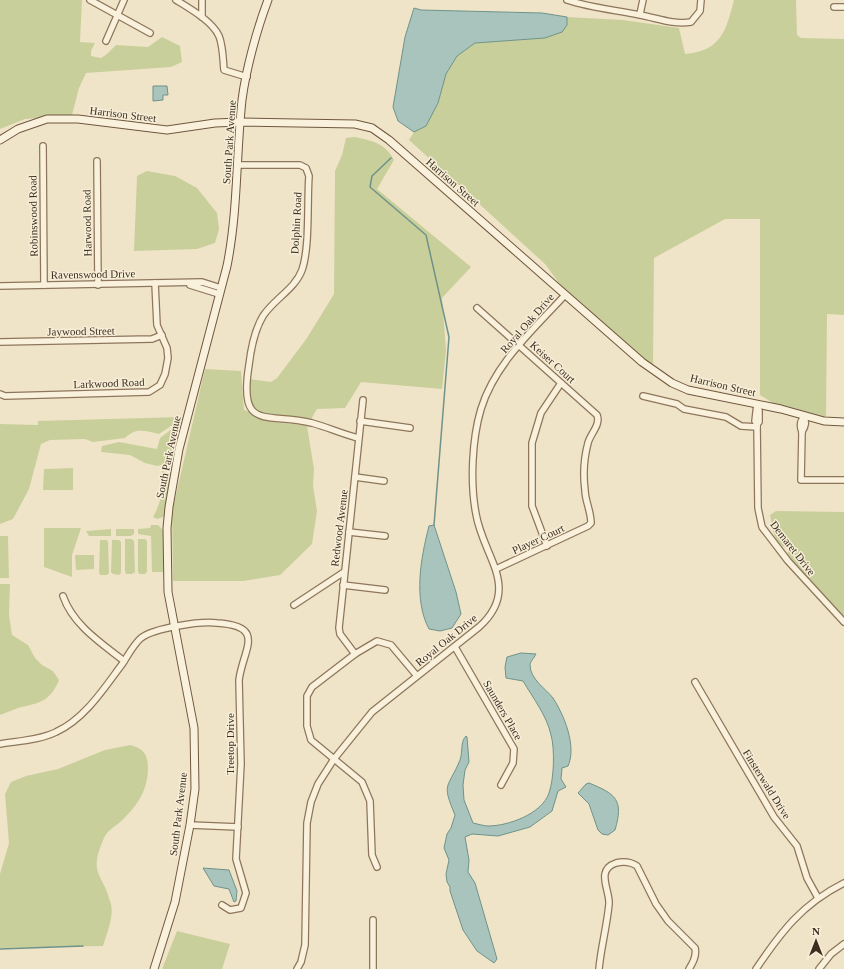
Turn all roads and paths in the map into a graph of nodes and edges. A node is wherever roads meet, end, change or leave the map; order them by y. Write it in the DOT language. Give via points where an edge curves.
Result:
graph roads {
  1 [pos="90,0"];
  2 [pos="124,0"];
  3 [pos="176,0"];
  4 [pos="202,0"];
  5 [pos="268,0"];
  6 [pos="567,0"];
  7 [pos="642,0"];
  8 [pos="701,0"];
  9 [pos="834,7"];
  10 [pos="844,7"];
  11 [pos="640,14"];
  12 [pos="118,16"];
  13 [pos="202,17"];
  14 [pos="150,33"];
  15 [pos="106,41"];
  16 [pos="247,77"];
  17 [pos="240,122"];
  18 [pos="0,140"];
  19 [pos="42,146"];
  20 [pos="97,161"];
  21 [pos="238,165"];
  22 [pos="155,283"];
  23 [pos="44,285"];
  24 [pos="98,285"];
  25 [pos="0,286"];
  26 [pos="220,291"];
  27 [pos="565,295"];
  28 [pos="477,308"];
  29 [pos="162,335"];
  30 [pos="0,342"];
  31 [pos="519,345"];
  32 [pos="561,382"];
  33 [pos="0,394"];
  34 [pos="643,396"];
  35 [pos="363,400"];
  36 [pos="757,406"];
  37 [pos="804,417"];
  38 [pos="360,420"];
  39 [pos="844,422"];
  40 [pos="757,426"];
  41 [pos="410,428"];
  42 [pos="358,438"];
  43 [pos="356,477"];
  44 [pos="844,480"];
  45 [pos="384,481"];
  46 [pos="588,526"];
  47 [pos="349,532"];
  48 [pos="385,536"];
  49 [pos="547,546"];
  50 [pos="496,569"];
  51 [pos="344,572"];
  52 [pos="343,585"];
  53 [pos="385,590"];
  54 [pos="64,596"];
  55 [pos="294,605"];
  56 [pos="844,622"];
  57 [pos="174,628"];
  58 [pos="455,647"];
  59 [pos="355,654"];
  60 [pos="124,661"];
  61 [pos="417,676"];
  62 [pos="695,682"];
  63 [pos="0,744"];
  64 [pos="334,759"];
  65 [pos="501,785"];
  66 [pos="190,825"];
  67 [pos="238,827"];
  68 [pos="377,867"];
  69 [pos="844,883"];
  70 [pos="818,898"];
  71 [pos="222,905"];
  72 [pos="373,920"];
  73 [pos="844,944"];
  74 [pos="154,969"];
  75 [pos="297,969"];
  76 [pos="373,969"];
  77 [pos="600,969"];
  78 [pos="688,969"];
  79 [pos="756,969"];
  80 [pos="819,969"];
  1 -- 12 [label="street"];
  2 -- 12 [label="street"];
  3 -- 13 [label="street"];
  4 -- 13 [label="street"];
  5 -- 16 [label="street, South Park Avenue" via="258,25"];
  6 -- 11 [label="street"];
  7 -- 11 [label="street"];
  8 -- 11 [label="street" via="700,11 691,22 679,24"];
  9 -- 10 [label="street"];
  12 -- 14 [label="street"];
  12 -- 15 [label="street"];
  13 -- 16 [label="street" via="219,35 224,70"];
  16 -- 17 [label="street, South Park Avenue"];
  17 -- 18 [label="street, Harrison Street" via="167,130 78,119 47,119 18,129"];
  17 -- 21 [label="street, South Park Avenue"];
  17 -- 27 [label="street, Harrison Street" via="355,124 380,133"];
  19 -- 23 [label="street, Robinswood Road"];
  20 -- 24 [label="street, Harwood Road"];
  21 -- 26 [label="street, South Park Avenue" via="234,233"];
  21 -- 42 [label="street, Dolphin Road" via="300,165 306,168 309,176 302,270 296,281 263,316 253,339 246,382 249,406 259,416 273,420 312,423"];
  22 -- 24 [label="street, Ravenswood Drive"];
  22 -- 26 [label="street, Ravenswood Drive" via="202,282"];
  22 -- 29 [label="street, Larkwood Road" via="156,318"];
  23 -- 24 [label="street, Ravenswood Drive"];
  23 -- 25 [label="street, Ravenswood Drive"];
  26 -- 57 [label="street, South Park Avenue" via="174,470 167,528 168,592"];
  27 -- 31 [label="street, Royal Oak Drive"];
  27 -- 36 [label="street, Harrison Street" via="642,362 672,383 688,390"];
  28 -- 31 [label="street, Keiser Court"];
  29 -- 30 [label="street, Jaywood Street" via="152,340"];
  29 -- 33 [label="street, Larkwood Road" via="168,348 167,364 160,385 149,392 5,396"];
  31 -- 32 [label="street, Keiser Court"];
  31 -- 50 [label="street, Royal Oak Drive" via="487,395 476,434 475,508 486,550"];
  32 -- 46 [label="street, Keiser Court" via="597,415 598,422 590,436 585,460 584,489 591,515 591,523"];
  32 -- 49 [label="street" via="541,413 532,443 532,506"];
  34 -- 40 [label="street" via="677,404 684,409 726,417 741,426"];
  35 -- 38 [label="street, Redwood Avenue"];
  36 -- 37 [label="street, Harrison Street" via="781,408"];
  36 -- 40 [label="street, Demaret Drive"];
  37 -- 39 [label="street, Harrison Street"];
  37 -- 44 [label="street" via="800,428 801,480"];
  38 -- 41 [label="street"];
  38 -- 42 [label="street, Redwood Avenue"];
  40 -- 56 [label="street, Demaret Drive" via="758,508 762,527 788,562"];
  42 -- 43 [label="street, Redwood Avenue"];
  43 -- 45 [label="street"];
  43 -- 47 [label="street, Redwood Avenue"];
  46 -- 49 [label="street, Player Court"];
  47 -- 48 [label="street"];
  47 -- 51 [label="street, Redwood Avenue"];
  49 -- 50 [label="street, Player Court"];
  50 -- 58 [label="street, Royal Oak Drive" via="499,581 498,597 492,614"];
  51 -- 52 [label="street, Redwood Avenue"];
  51 -- 55 [label="street"];
  52 -- 53 [label="street"];
  52 -- 59 [label="street, Redwood Avenue" via="340,634"];
  54 -- 60 [label="street" via="68,610 89,633"];
  57 -- 60 [label="street" via="151,632 140,639"];
  57 -- 66 [label="street, South Park Avenue" via="194,728 195,789"];
  57 -- 67 [label="street, Treetop Drive" via="202,622 227,624 238,626 246,632 249,639 239,680 241,764"];
  58 -- 61 [label="street, Royal Oak Drive"];
  58 -- 65 [label="street, Saunders Place" via="514,749 513,763"];
  59 -- 61 [label="street" via="377,641 387,642"];
  59 -- 64 [label="street" via="312,687 307,696 308,734 315,745"];
  60 -- 63 [label="street" via="102,691 77,718 56,732 29,740"];
  61 -- 64 [label="street, Royal Oak Drive" via="364,720"];
  62 -- 70 [label="street, Finsterwald Drive" via="774,817 797,846 807,878"];
  64 -- 68 [label="street" via="362,782 368,793 372,855"];
  64 -- 75 [label="street, Royal Oak Drive" via="314,791 309,810 305,945"];
  66 -- 67 [label="street"];
  66 -- 74 [label="street, South Park Avenue" via="175,902"];
  67 -- 71 [label="street, Treetop Drive" via="236,863 246,896 241,908 236,911"];
  69 -- 70 [label="street"];
  70 -- 79 [label="street" via="798,914 777,938"];
  72 -- 76 [label="street"];
  73 -- 80 [label="street" via="831,954"];
  77 -- 78 [label="street" via="609,902 604,878 612,865 623,862 637,866 656,904 668,921 695,948 694,960"];
}
